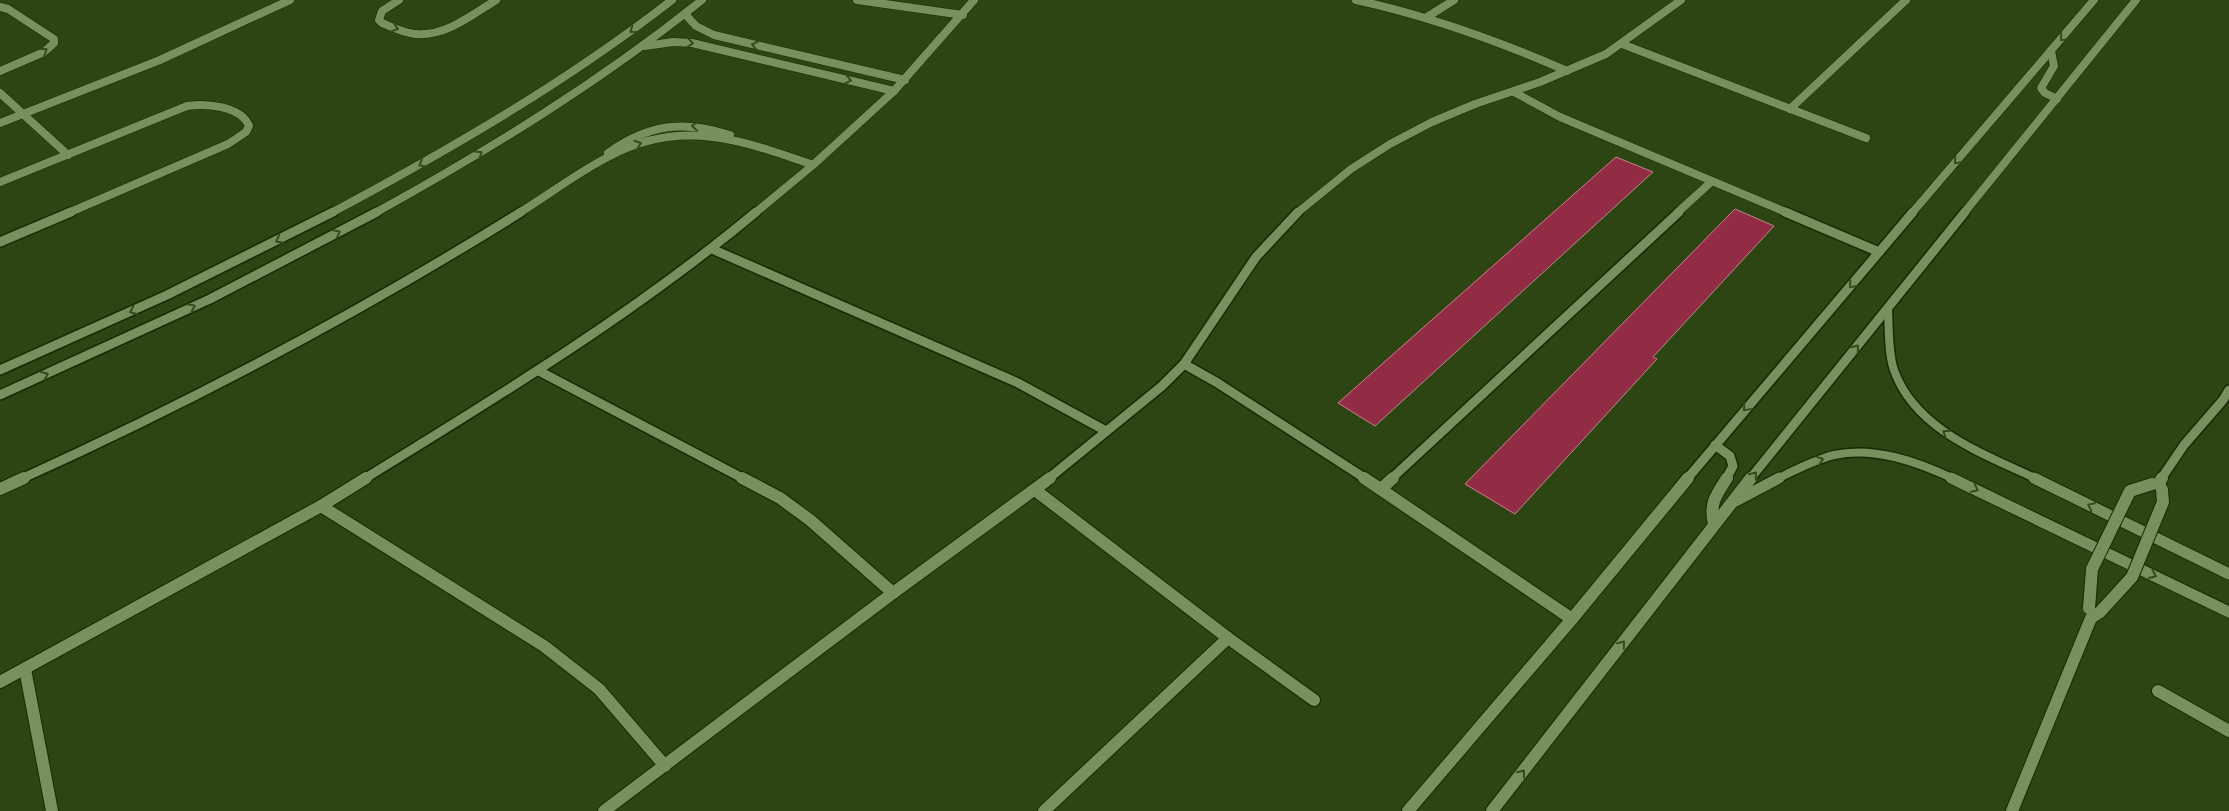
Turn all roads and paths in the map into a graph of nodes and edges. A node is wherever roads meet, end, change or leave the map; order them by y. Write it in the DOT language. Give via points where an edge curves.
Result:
graph roads {
  1 [pos="290,0"];
  2 [pos="400,0"];
  3 [pos="496,0"];
  4 [pos="672,0"];
  5 [pos="702,0"];
  6 [pos="857,0"];
  7 [pos="879,0"];
  8 [pos="974,0"];
  9 [pos="1356,0"];
  10 [pos="1454,0"];
  11 [pos="1681,0"];
  12 [pos="1906,0"];
  13 [pos="2094,0"];
  14 [pos="2136,0"];
  15 [pos="890,3"];
  16 [pos="0,8"];
  17 [pos="685,14"];
  18 [pos="963,15"];
  19 [pos="1427,17"];
  20 [pos="1622,44"];
  21 [pos="642,47"];
  22 [pos="781,51"];
  23 [pos="2052,51"];
  24 [pos="769,61"];
  25 [pos="0,71"];
  26 [pos="1567,71"];
  27 [pos="905,80"];
  28 [pos="894,91"];
  29 [pos="1514,92"];
  30 [pos="0,93"];
  31 [pos="2057,99"];
  32 [pos="1790,109"];
  33 [pos="25,114"];
  34 [pos="0,123"];
  35 [pos="1866,138"];
  36 [pos="68,155"];
  37 [pos="813,165"];
  38 [pos="0,182"];
  39 [pos="1711,182"];
  40 [pos="0,242"];
  41 [pos="712,249"];
  42 [pos="1879,252"];
  43 [pos="1888,309"];
  44 [pos="1184,364"];
  45 [pos="0,370"];
  46 [pos="539,371"];
  47 [pos="2229,390"];
  48 [pos="0,394"];
  49 [pos="1106,431"];
  50 [pos="1715,445"];
  51 [pos="2158,486"];
  52 [pos="0,489"];
  53 [pos="1381,489"];
  54 [pos="1035,490"];
  55 [pos="1730,505"];
  56 [pos="321,506"];
  57 [pos="1714,524"];
  58 [pos="2229,574"];
  59 [pos="893,593"];
  60 [pos="2229,612"];
  61 [pos="2093,613"];
  62 [pos="1572,619"];
  63 [pos="1228,638"];
  64 [pos="26,669"];
  65 [pos="0,682"];
  66 [pos="2158,691"];
  67 [pos="1314,700"];
  68 [pos="2229,731"];
  69 [pos="665,766"];
  70 [pos="52,811"];
  71 [pos="604,811"];
  72 [pos="1044,811"];
  73 [pos="1408,811"];
  74 [pos="1492,811"];
  75 [pos="2012,811"];
  1 -- 33 [label="street" via="160,60"];
  2 -- 3 [label="street, one-way" via="382,11 379,20 422,34 450,28"];
  4 -- 45 [label="street, one-way" via="551,86 397,178 210,275"];
  5 -- 17 [label="street"];
  6 -- 15 [label="street"];
  7 -- 15 [label="street"];
  8 -- 18 [label="street"];
  9 -- 19 [label="street"];
  10 -- 19 [label="street"];
  11 -- 20 [label="street"];
  12 -- 32 [label="street"];
  13 -- 23 [label="street, one-way"];
  14 -- 31 [label="street"];
  15 -- 18 [label="street"];
  25 -- 16 [label="street, one-way" via="44,52 54,43 54,39 8,9"];
  17 -- 21 [label="street"];
  22 -- 17 [label="street, one-way" via="707,33"];
  18 -- 27 [label="street"];
  19 -- 26 [label="street" via="1495,40"];
  20 -- 26 [label="street"];
  20 -- 32 [label="street"];
  21 -- 24 [label="street, one-way" via="673,42 692,43"];
  48 -- 21 [label="street, one-way" via="143,330 373,215 547,112"];
  22 -- 24 [label="street"];
  22 -- 27 [label="street"];
  23 -- 31 [label="street" via="2055,68 2041,88"];
  23 -- 42 [label="street, one-way"];
  24 -- 28 [label="street, one-way"];
  26 -- 29 [label="street"];
  27 -- 28 [label="street"];
  28 -- 37 [label="street"];
  29 -- 39 [label="street" via="1560,117"];
  29 -- 44 [label="street" via="1432,122 1390,144 1325,188 1256,257"];
  30 -- 33 [label="street"];
  31 -- 43 [label="street"];
  32 -- 35 [label="street"];
  33 -- 34 [label="street"];
  33 -- 36 [label="street"];
  36 -- 38 [label="street"];
  36 -- 40 [label="street" via="198,103 225,106 247,121 249,126 239,138 228,144"];
  37 -- 41 [label="street"];
  37 -- 52 [label="street" via="741,141 697,135 666,136 630,146 362,307 211,387"];
  39 -- 42 [label="street"];
  39 -- 53 [label="street"];
  41 -- 46 [label="street"];
  41 -- 49 [label="street" via="1018,382"];
  42 -- 50 [label="street, one-way"];
  55 -- 43 [label="street, one-way"];
  58 -- 43 [label="lane, one-way" via="1967,445 1930,421 1904,394 1897,381"];
  44 -- 49 [label="street"];
  44 -- 53 [label="street"];
  46 -- 56 [label="street"];
  46 -- 59 [label="street" via="780,498 842,544"];
  47 -- 51 [label="street" via="2184,445"];
  49 -- 54 [label="street"];
  50 -- 57 [label="street" via="1730,456 1733,466 1711,501"];
  50 -- 62 [label="street"];
  51 -- 61 [label="street, bridge" via="2163,502 2132,577"];
  51 -- 61 [label="street, bridge" via="2142,486 2130,491 2092,569"];
  53 -- 62 [label="street"];
  54 -- 59 [label="street"];
  54 -- 63 [label="street"];
  55 -- 57 [label="street"];
  55 -- 60 [label="lane, one-way" via="1821,459 1849,454 1885,456 1947,476"];
  56 -- 64 [label="street"];
  56 -- 69 [label="street" via="572,666 617,709"];
  74 -- 57 [label="street, one-way"];
  59 -- 69 [label="street"];
  61 -- 75 [label="street"];
  62 -- 73 [label="street"];
  63 -- 67 [label="street"];
  63 -- 72 [label="street"];
  64 -- 65 [label="street"];
  64 -- 70 [label="street"];
  66 -- 68 [label="street"];
  69 -- 71 [label="street"];
}
